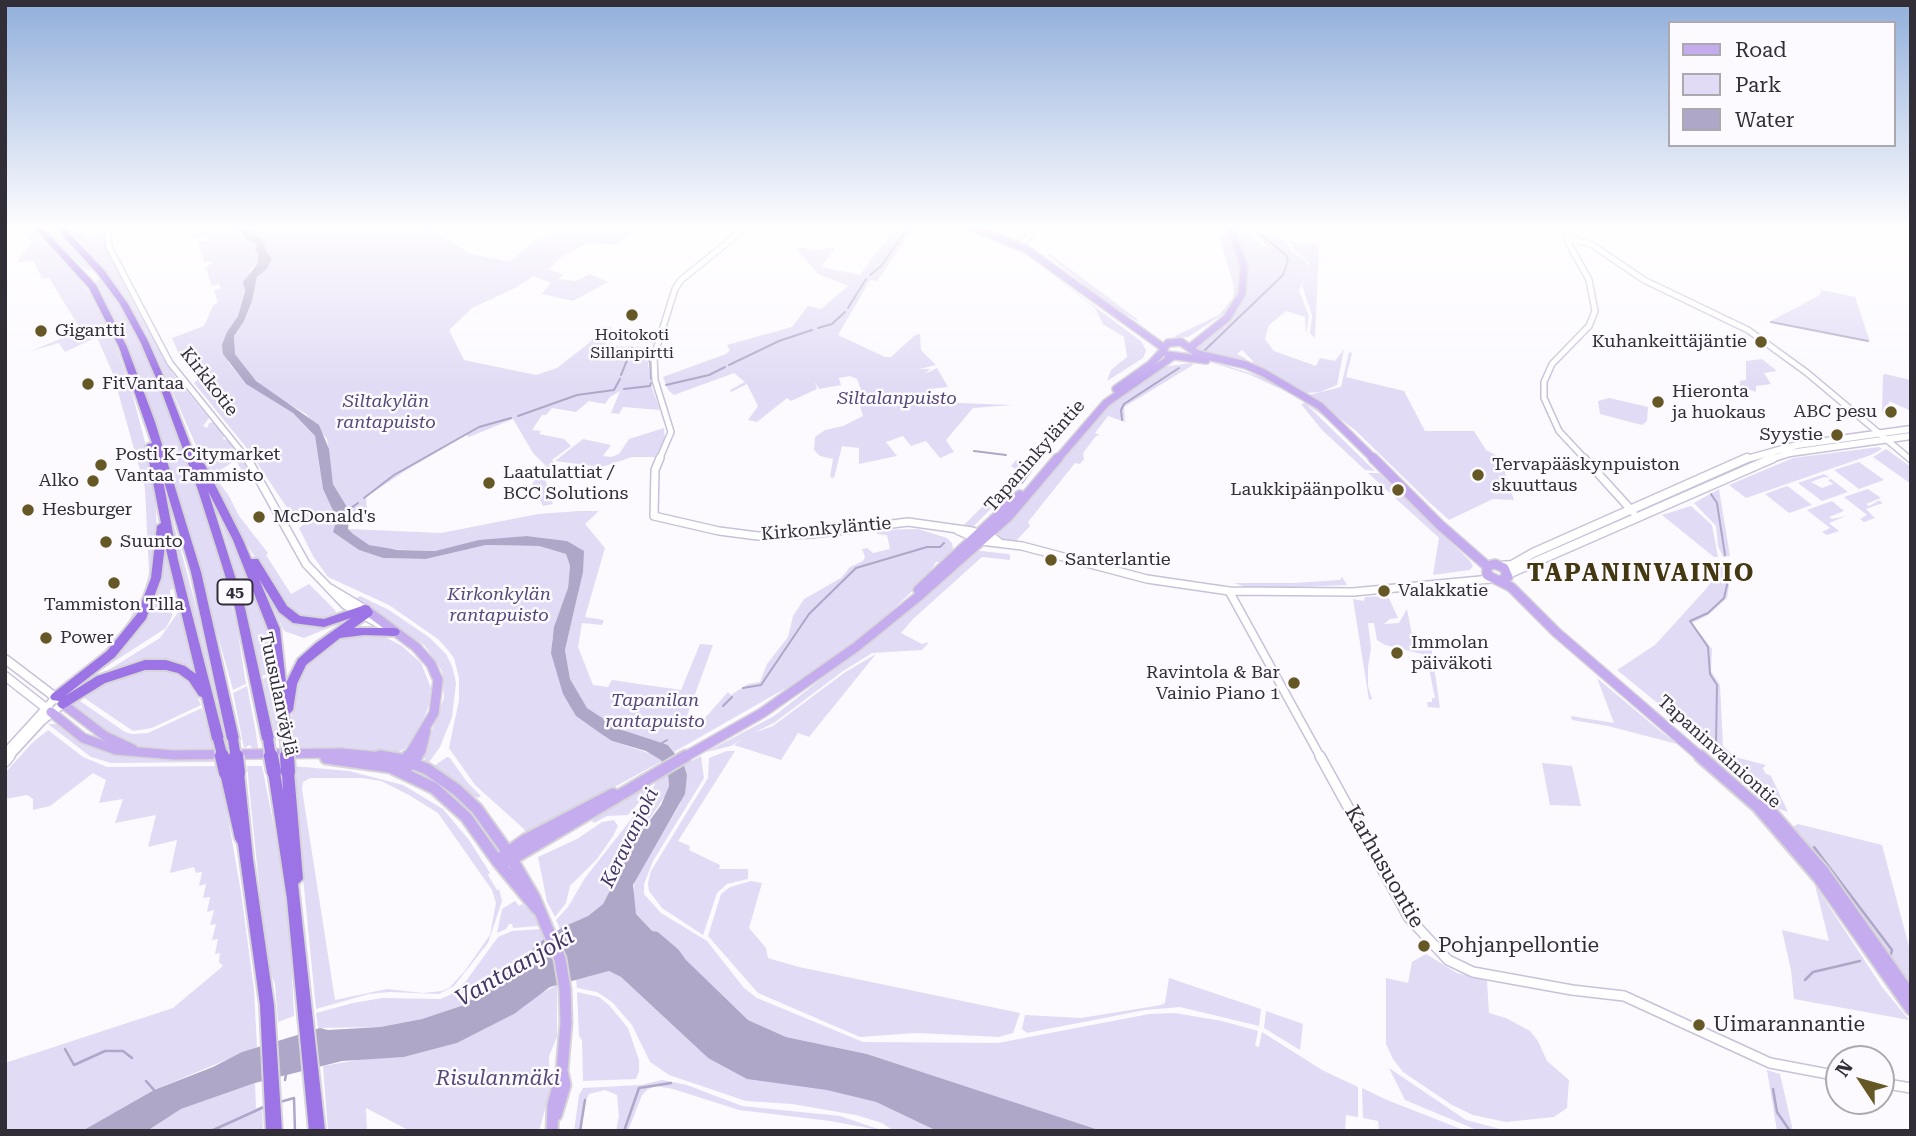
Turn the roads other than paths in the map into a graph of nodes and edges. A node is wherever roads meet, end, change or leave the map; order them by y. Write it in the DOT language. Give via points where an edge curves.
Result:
graph roads {
  1 [pos="85,278"];
  2 [pos="105,278"];
  3 [pos="125,278"];
  4 [pos="683,278"];
  5 [pos="1069,278"];
  6 [pos="1245,278"];
  7 [pos="1588,278"];
  8 [pos="1640,278"];
  9 [pos="1098,301"];
  10 [pos="1230,313"];
  11 [pos="1178,342"];
  12 [pos="1191,348"];
  13 [pos="1164,349"];
  14 [pos="1172,357"];
  15 [pos="1183,358"];
  16 [pos="1280,382"];
  17 [pos="150,422"];
  18 [pos="1911,429"];
  19 [pos="1878,433"];
  20 [pos="1911,436"];
  21 [pos="1886,440"];
  22 [pos="187,449"];
  23 [pos="1911,460"];
  24 [pos="163,509"];
  25 [pos="1631,510"];
  26 [pos="1638,517"];
  27 [pos="980,537"];
  28 [pos="238,540"];
  29 [pos="1491,567"];
  30 [pos="1503,577"];
  31 [pos="1467,579"];
  32 [pos="1229,591"];
  33 [pos="363,613"];
  34 [pos="394,632"];
  35 [pos="333,637"];
  36 [pos="5,659"];
  37 [pos="5,676"];
  38 [pos="60,700"];
  39 [pos="207,700"];
  40 [pos="48,710"];
  41 [pos="285,723"];
  42 [pos="5,753"];
  43 [pos="144,753"];
  44 [pos="5,762"];
  45 [pos="406,765"];
  46 [pos="281,772"];
  47 [pos="232,773"];
  48 [pos="510,855"];
  49 [pos="498,862"];
  50 [pos="540,913"];
  51 [pos="1911,996"];
  52 [pos="1911,1009"];
  53 [pos="1825,1073"];
  54 [pos="553,1124"];
  55 [pos="274,1131"];
  56 [pos="317,1131"];
  1 -- 17 [label="highway, 45" via="107,310"];
  2 -- 22 [label="highway, Tuusulanväylä / 45" via="134,322"];
  3 -- 33 [label="street, Kirkkotie" via="170,363 247,459 306,564 326,586"];
  4 -- 27 [label="street, Kirkonkyläntie" via="663,321 654,356 657,390 671,432 654,474 654,516 758,536 893,523 935,525"];
  5 -- 9 [label="main road"];
  6 -- 10 [label="main road" via="1242,294"];
  7 -- 25 [label="street" via="1595,311 1588,327 1552,363 1544,382 1544,398 1559,430"];
  8 -- 19 [label="street" via="1748,330"];
  9 -- 11 [label="main road" via="1154,336"];
  9 -- 13 [label="main road"];
  10 -- 11 [label="main road"];
  10 -- 12 [label="main road"];
  11 -- 12 [label="main road"];
  11 -- 13 [label="main road" via="1168,343"];
  12 -- 15 [label="main road"];
  12 -- 16 [label="main road" via="1198,354 1257,369"];
  13 -- 14 [label="main road"];
  13 -- 27 [label="main road, Tapaninkyläntie" via="1088,413 1043,471"];
  14 -- 15 [label="main road"];
  14 -- 27 [label="main road, Tapaninkyläntie" via="1101,407 1021,502"];
  15 -- 16 [label="main road" via="1222,363"];
  16 -- 29 [label="main road" via="1320,406 1440,525"];
  17 -- 24 [label="highway"];
  17 -- 47 [label="highway, 45, bridge" via="196,572 233,739"];
  18 -- 19 [label="main road, Kirkonkyläntie"];
  19 -- 21 [label="street"];
  19 -- 25 [label="main road, Kirkonkyläntie" via="1755,455"];
  20 -- 21 [label="main road, Kirkonkyläntie"];
  21 -- 23 [label="street"];
  21 -- 26 [label="main road, Kirkonkyläntie" via="1790,453"];
  22 -- 28 [label="highway" via="199,463"];
  22 -- 46 [label="highway, Tuusulanväylä / 45, bridge" via="240,608 268,739"];
  24 -- 38 [label="highway" via="156,578 142,616 111,654"];
  24 -- 39 [label="highway"];
  25 -- 26 [label="street"];
  25 -- 29 [label="main road, Kirkonkyläntie" via="1512,565"];
  26 -- 30 [label="main road, Kirkonkyläntie"];
  27 -- 32 [label="street, Kirkonkyläntie" via="1061,561"];
  27 -- 48 [label="main road, Tapaninkyläntie" via="919,596 804,685 712,743"];
  28 -- 33 [label="highway" via="283,609 297,620 324,623"];
  28 -- 41 [label="highway" via="274,629"];
  29 -- 30 [label="main road"];
  29 -- 30 [label="main road"];
  29 -- 31 [label="street, Kirkonkyläntie"];
  30 -- 31 [label="street, Kirkonkyläntie"];
  30 -- 51 [label="main road, Tapaninvainiontie" via="1770,810 1823,872"];
  30 -- 52 [label="main road, Tapaninvainiontie" via="1762,811 1819,878"];
  31 -- 32 [label="street, Kirkonkyläntie" via="1337,591"];
  32 -- 53 [label="street, Karhusuontie" via="1409,918 1442,955 1473,972 1624,996 1770,1063"];
  33 -- 34 [label="main road, Kirkkotie"];
  33 -- 35 [label="highway"];
  34 -- 35 [label="highway" via="356,631"];
  34 -- 45 [label="main road, Kirkkotie" via="416,647 438,680 437,699 426,729"];
  35 -- 41 [label="highway" via="297,669"];
  36 -- 38 [label="main road"];
  37 -- 40 [label="main road"];
  38 -- 39 [label="highway" via="111,674 156,664 188,673"];
  38 -- 40 [label="street"];
  38 -- 43 [label="main road" via="105,736"];
  39 -- 47 [label="highway, bridge"];
  40 -- 42 [label="street"];
  40 -- 43 [label="main road" via="98,745"];
  40 -- 44 [label="street"];
  41 -- 46 [label="highway, bridge"];
  43 -- 45 [label="main road" via="306,755"];
  45 -- 48 [label="main road" via="437,776 468,799"];
  45 -- 49 [label="main road" via="452,802"];
  46 -- 56 [label="highway, Tuusulanväylä / 45"];
  47 -- 55 [label="highway" via="267,1005"];
  48 -- 49 [label="main road, Tapaninkyläntie"];
  48 -- 50 [label="main road"];
  49 -- 50 [label="main road"];
  50 -- 54 [label="main road" via="560,959 566,1010 565,1085"];
}
